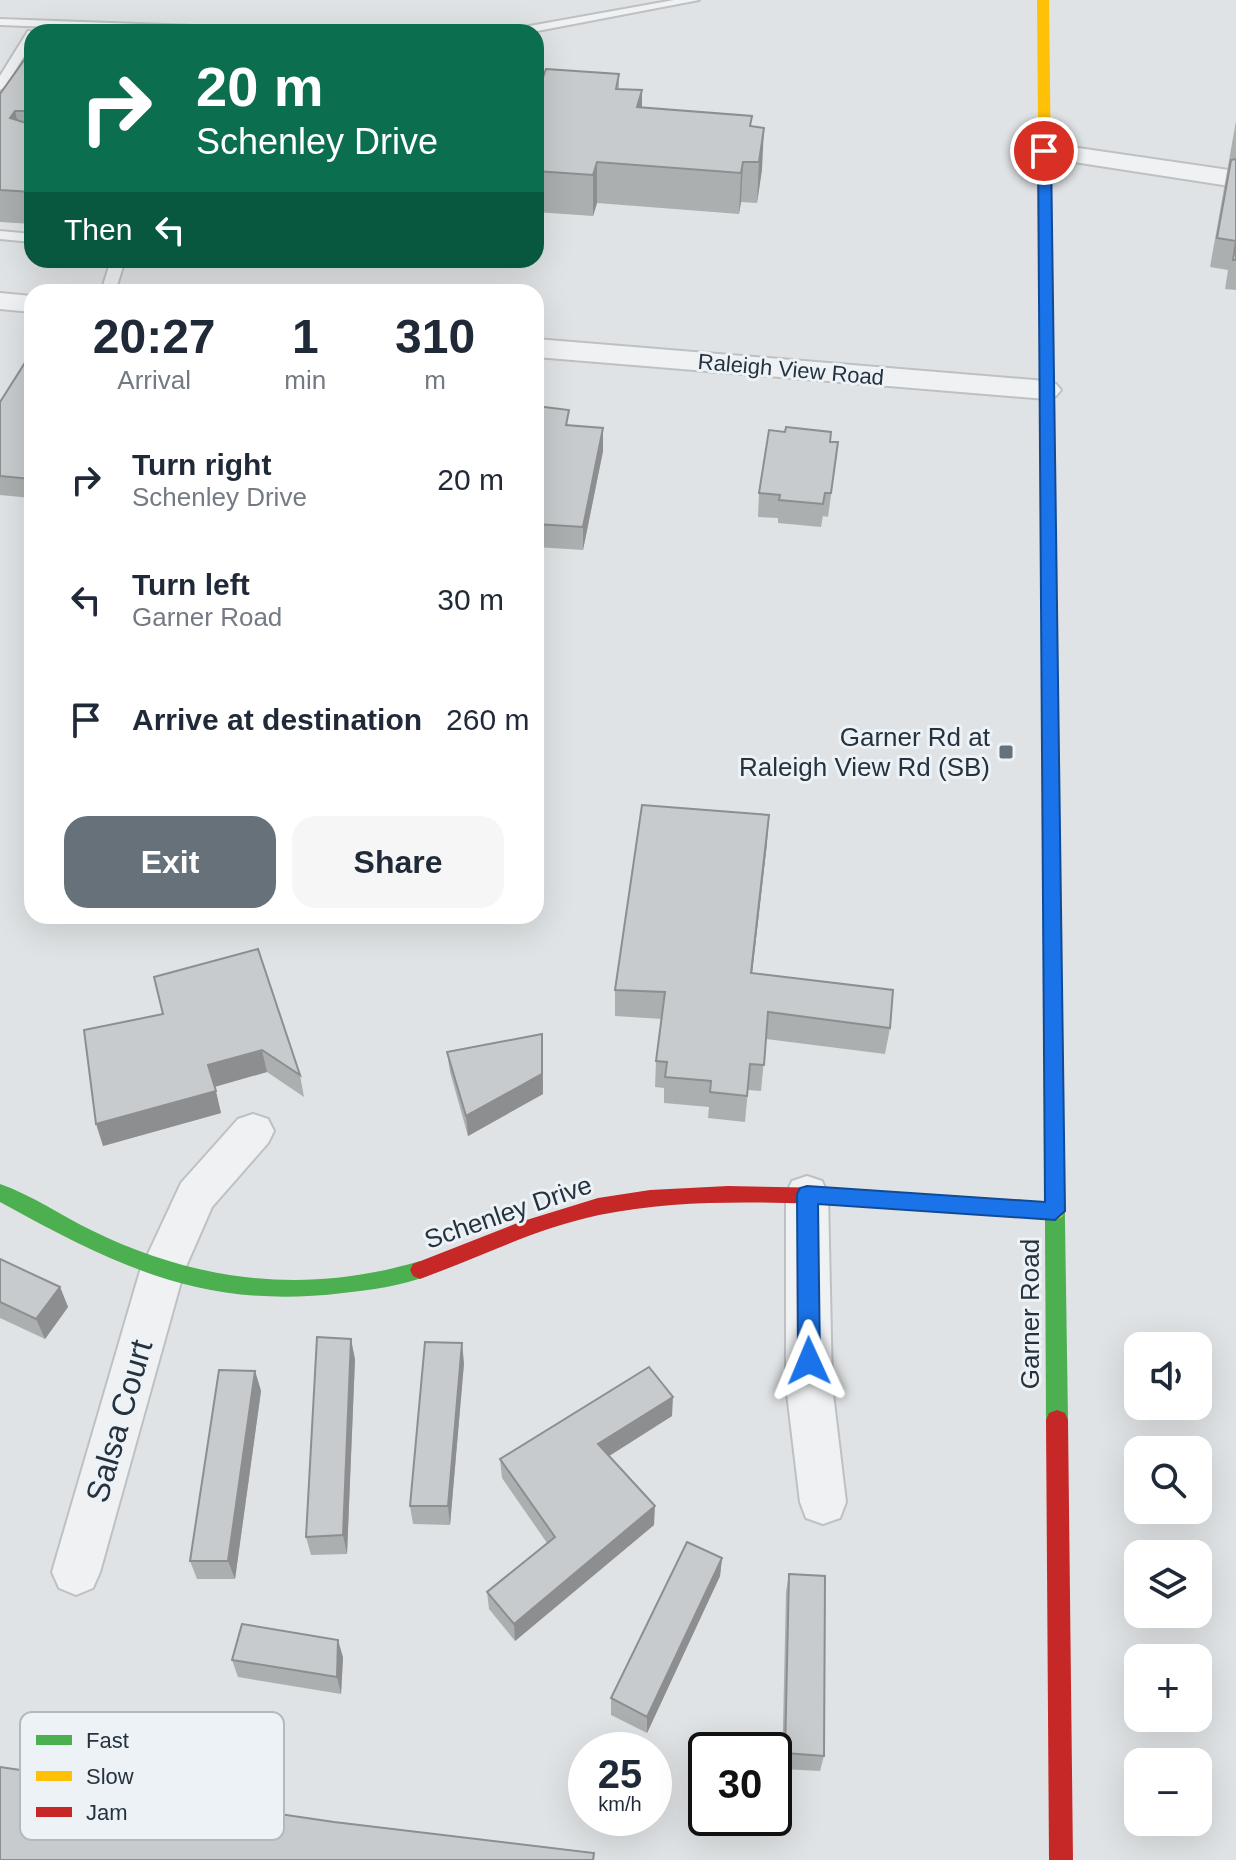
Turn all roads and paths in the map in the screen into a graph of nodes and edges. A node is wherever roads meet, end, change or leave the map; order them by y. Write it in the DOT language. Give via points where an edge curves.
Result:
graph roads {
  1 [pos="693,0"];
  2 [pos="1043,0"];
  3 [pos="0,22"];
  4 [pos="544,26"];
  5 [pos="24,28"];
  6 [pos="24,46"];
  7 [pos="0,86"];
  8 [pos="1044,151"];
  9 [pos="1236,179"];
  10 [pos="0,235"];
  11 [pos="24,237"];
  12 [pos="0,301"];
  13 [pos="24,303"];
  14 [pos="544,349"];
  15 [pos="1046,390"];
  16 [pos="253,1131"];
  17 [pos="0,1192"];
  18 [pos="807,1194"];
  19 [pos="1055,1211"];
  20 [pos="162,1271"];
  21 [pos="823,1502"];
  22 [pos="76,1572"];
  23 [pos="1061,1860"];
  1 -- 4 [label="lane"];
  2 -- 8 [label="main road, Garner Road"];
  3 -- 5 [label="lane"];
  6 -- 7 [label="lane"];
  8 -- 9 [label="street"];
  8 -- 15 [label="main road, Garner Road"];
  10 -- 11 [label="lane"];
  12 -- 13 [label="street"];
  14 -- 15 [label="street, Raleigh View Road"];
  15 -- 19 [label="main road, Garner Road"];
  16 -- 20 [label="street, Salsa Court" via="196,1196"];
  17 -- 20 [label="main road, Schenley Drive" via="92,1243"];
  18 -- 19 [label="main road, Schenley Drive"];
  18 -- 20 [label="main road, Schenley Drive" via="706,1193 621,1202 561,1217 413,1272 313,1290 233,1289"];
  18 -- 21 [label="street" via="809,1385"];
  19 -- 23 [label="main road, Garner Road"];
  20 -- 22 [label="street, Salsa Court"];
}
